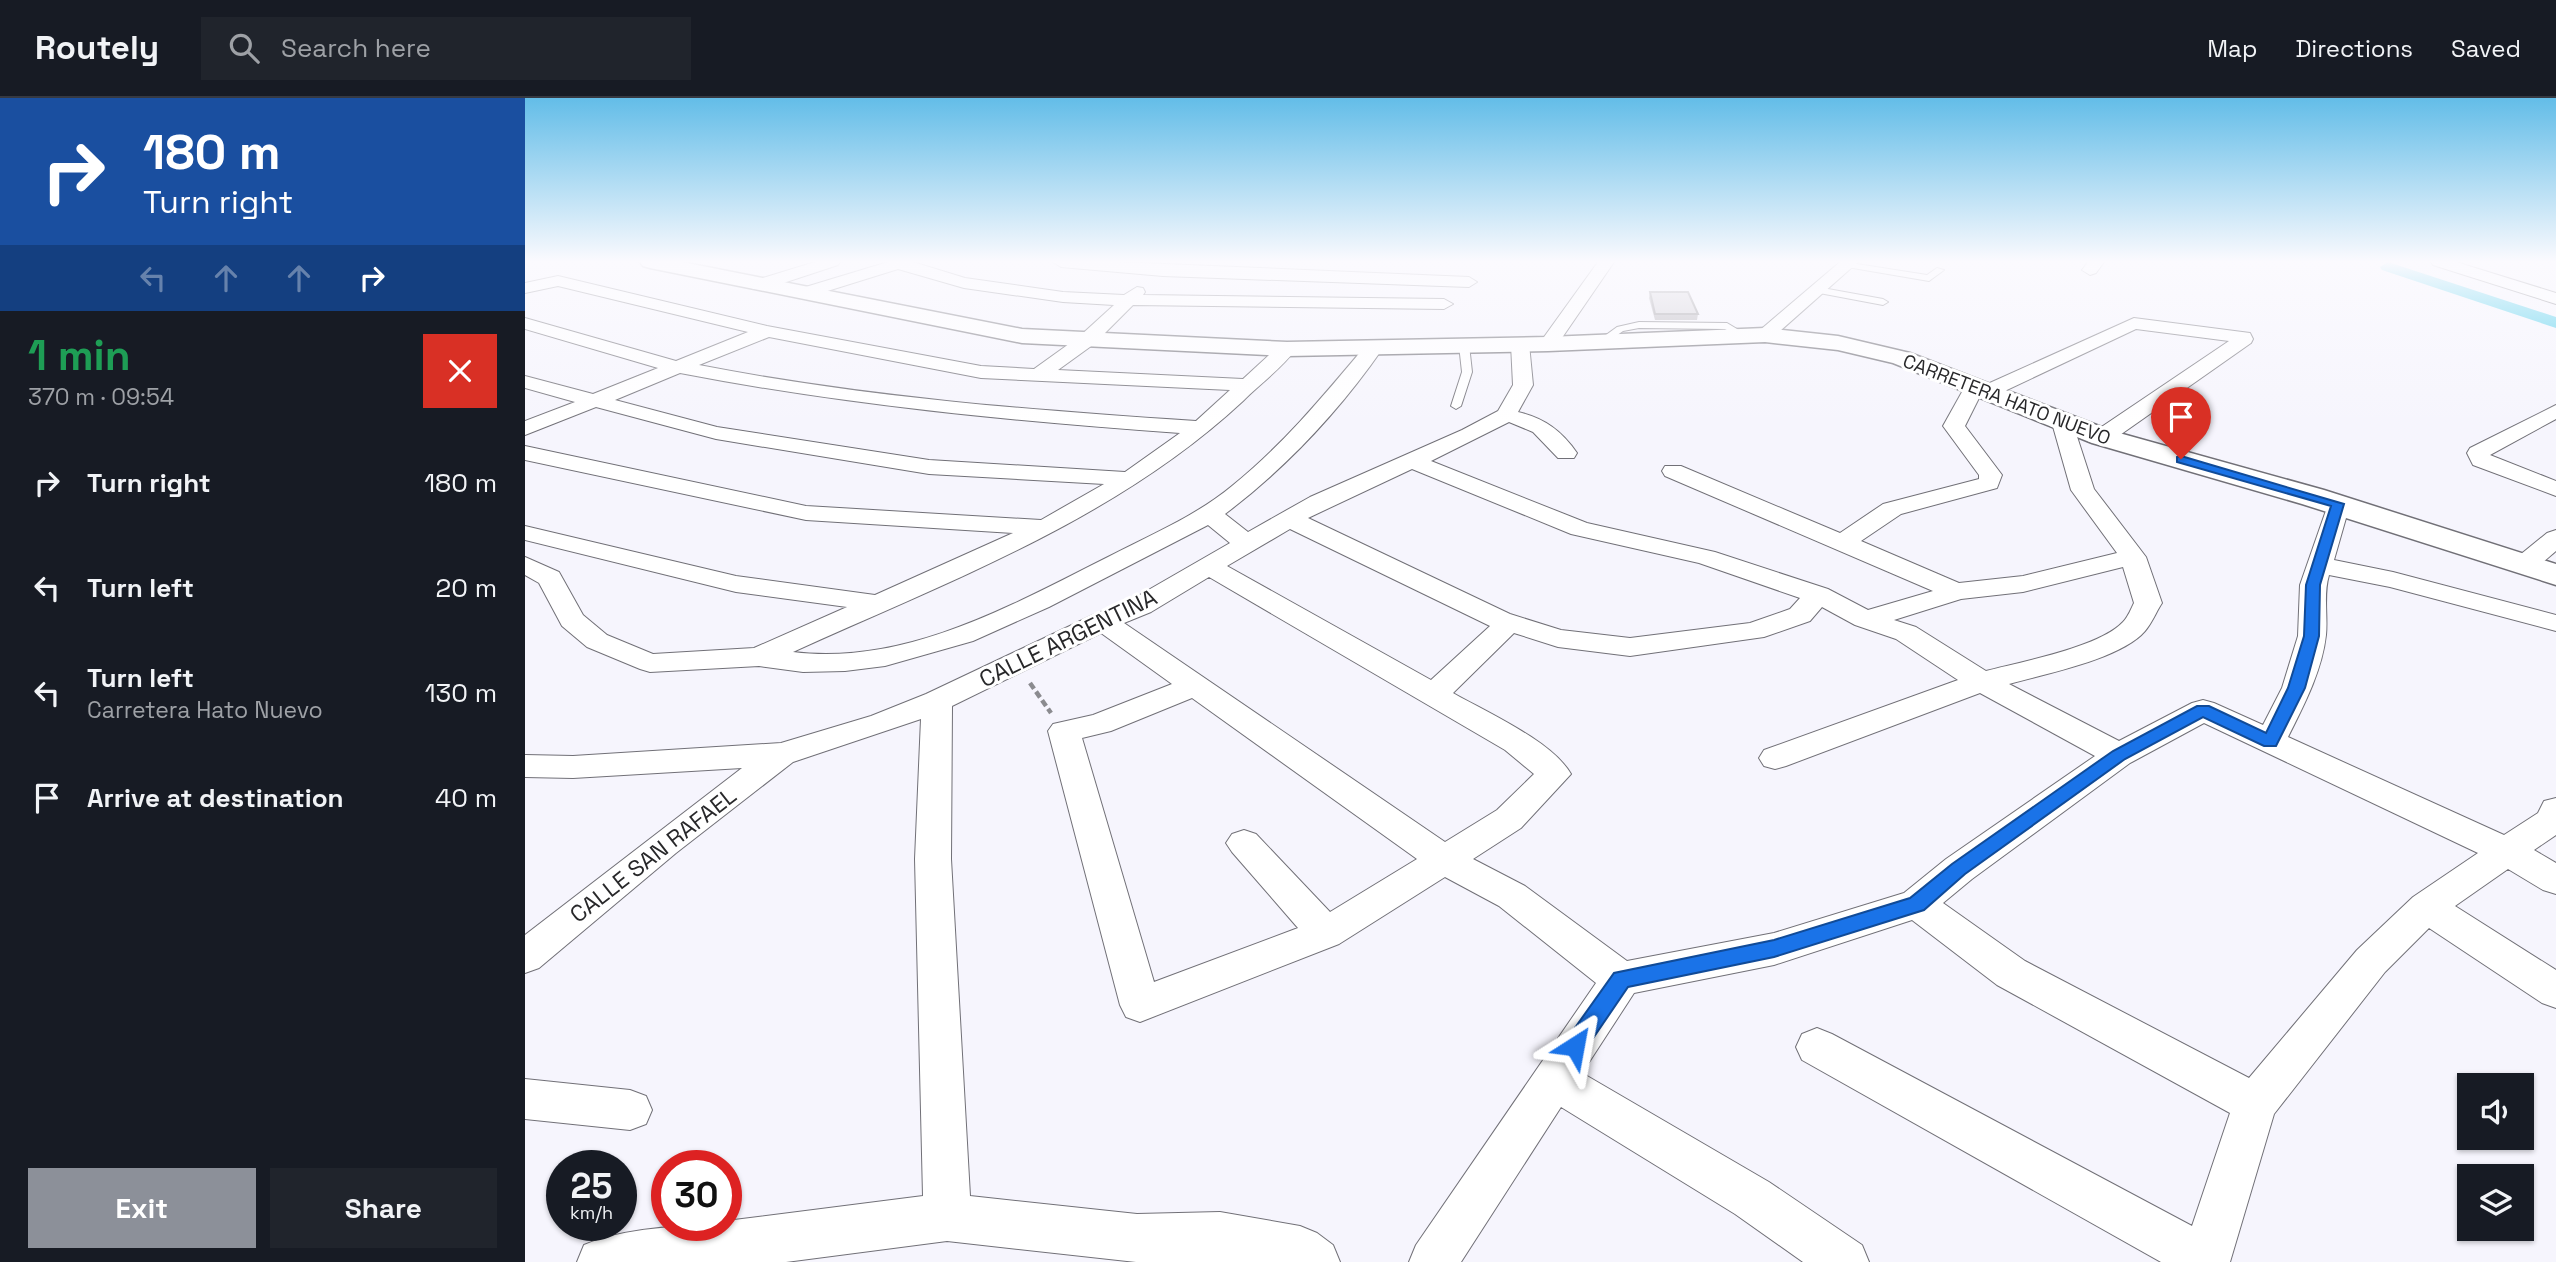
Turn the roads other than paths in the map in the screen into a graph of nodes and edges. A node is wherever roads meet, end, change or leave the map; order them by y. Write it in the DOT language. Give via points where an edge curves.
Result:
graph roads {
  1 [pos="706,316"];
  2 [pos="920,316"];
  3 [pos="1111,316"];
  4 [pos="1558,316"];
  5 [pos="1780,316"];
  6 [pos="525,323"];
  7 [pos="767,331"];
  8 [pos="1754,335"];
  9 [pos="1087,341"];
  10 [pos="1534,344"];
  11 [pos="1464,345"];
  12 [pos="1374,348"];
  13 [pos="1287,349"];
  14 [pos="676,367"];
  15 [pos="1038,375"];
  16 [pos="1075,377"];
  17 [pos="525,382"];
  18 [pos="1247,385"];
  19 [pos="1980,389"];
  20 [pos="589,401"];
  21 [pos="1456,406"];
  22 [pos="2556,411"];
  23 [pos="1506,415"];
  24 [pos="1025,416"];
  25 [pos="2063,423"];
  26 [pos="1201,428"];
  27 [pos="525,429"];
  28 [pos="2102,437"];
  29 [pos="525,453"];
  30 [pos="1566,453"];
  31 [pos="1412,461"];
  32 [pos="1672,471"];
  33 [pos="1130,479"];
  34 [pos="2556,489"];
  35 [pos="2338,504"];
  36 [pos="1210,514"];
  37 [pos="1288,518"];
  38 [pos="1044,527"];
  39 [pos="525,533"];
  40 [pos="2556,538"];
  41 [pos="1246,543"];
  42 [pos="1842,543"];
  43 [pos="2133,558"];
  44 [pos="2524,564"];
  45 [pos="525,565"];
  46 [pos="2318,565"];
  47 [pos="1208,566"];
  48 [pos="2556,575"];
  49 [pos="1956,591"];
  50 [pos="1818,595"];
  51 [pos="878,603"];
  52 [pos="1865,619"];
  53 [pos="1103,621"];
  54 [pos="1509,623"];
  55 [pos="2556,623"];
  56 [pos="759,657"];
  57 [pos="1982,682"];
  58 [pos="1194,686"];
  59 [pos="1433,695"];
  60 [pos="937,701"];
  61 [pos="2270,742"];
  62 [pos="782,754"];
  63 [pos="2119,755"];
  64 [pos="1776,758"];
  65 [pos="525,766"];
  66 [pos="2556,810"];
  67 [pos="1244,843"];
  68 [pos="2508,852"];
  69 [pos="1443,859"];
  70 [pos="2556,880"];
  71 [pos="1917,904"];
  72 [pos="2426,906"];
  73 [pos="1326,933"];
  74 [pos="525,957"];
  75 [pos="1621,979"];
  76 [pos="2556,991"];
  77 [pos="1817,1047"];
  78 [pos="1553,1079"];
  79 [pos="525,1099"];
  80 [pos="2255,1104"];
  81 [pos="630,1110"];
  82 [pos="947,1217"];
  83 [pos="1215,1249"];
  84 [pos="1127,1250"];
  85 [pos="2205,1261"];
  86 [pos="601,1262"];
  87 [pos="1316,1262"];
  88 [pos="1433,1262"];
  89 [pos="1845,1262"];
  1 -- 7 [label="street"];
  2 -- 9 [label="main road, CARRETERA HATO NUEVO" via="1022,336"];
  3 -- 9 [label="street"];
  4 -- 10 [label="street"];
  5 -- 8 [label="street"];
  6 -- 14 [label="street"];
  7 -- 14 [label="street"];
  7 -- 15 [label="street" via="981,372"];
  8 -- 10 [label="main road, CARRETERA HATO NUEVO"];
  8 -- 19 [label="main road, CARRETERA HATO NUEVO" via="1863,348"];
  9 -- 13 [label="main road, CARRETERA HATO NUEVO"];
  9 -- 15 [label="street"];
  10 -- 11 [label="main road, CARRETERA HATO NUEVO"];
  10 -- 23 [label="street" via="1523,385"];
  11 -- 12 [label="main road, CARRETERA HATO NUEVO"];
  11 -- 21 [label="lane" via="1467,372"];
  12 -- 13 [label="main road, CARRETERA HATO NUEVO"];
  12 -- 36 [label="street" via="1309,427"];
  13 -- 18 [label="street"];
  14 -- 20 [label="street"];
  14 -- 24 [label="street" via="798,389"];
  15 -- 16 [label="street"];
  16 -- 18 [label="street"];
  16 -- 24 [label="street"];
  17 -- 20 [label="street"];
  18 -- 26 [label="street"];
  19 -- 25 [label="main road, CARRETERA HATO NUEVO"];
  19 -- 28 [label="street" via="2134,323 2243,337"];
  19 -- 42 [label="street" via="1954,426 1991,475 1989,483 1892,509"];
  20 -- 27 [label="street"];
  20 -- 33 [label="street" via="716,433 929,467"];
  22 -- 34 [label="street" via="2478,453 2481,460"];
  23 -- 30 [label="street" via="1546,428"];
  23 -- 31 [label="street, CALLE ARGENTINA"];
  24 -- 26 [label="street"];
  25 -- 28 [label="main road, CARRETERA HATO NUEVO"];
  25 -- 43 [label="street" via="2083,490"];
  26 -- 33 [label="street"];
  28 -- 35 [label="main road, CARRETERA HATO NUEVO"];
  29 -- 38 [label="street" via="806,513"];
  31 -- 37 [label="street, CALLE ARGENTINA"];
  31 -- 50 [label="street" via="1580,529 1706,557"];
  32 -- 42 [label="street"];
  33 -- 38 [label="street"];
  35 -- 44 [label="main road, CARRETERA HATO NUEVO"];
  35 -- 46 [label="street"];
  36 -- 41 [label="street"];
  36 -- 56 [label="street" via="1005,620 940,646 883,660 795,664"];
  37 -- 41 [label="street, CALLE ARGENTINA"];
  37 -- 54 [label="street"];
  38 -- 51 [label="street"];
  39 -- 51 [label="street" via="736,584"];
  40 -- 44 [label="street"];
  41 -- 47 [label="street, CALLE ARGENTINA"];
  42 -- 49 [label="street"];
  43 -- 49 [label="street" via="2023,584"];
  43 -- 57 [label="street" via="2148,603 2134,626 2113,642"];
  44 -- 48 [label="main road, CARRETERA HATO NUEVO"];
  45 -- 56 [label="street" via="550,578 572,620 597,641 650,663"];
  46 -- 55 [label="street"];
  46 -- 61 [label="street" via="2312,636 2297,688"];
  47 -- 53 [label="street, CALLE ARGENTINA" via="1141,606"];
  47 -- 59 [label="street"];
  49 -- 52 [label="street"];
  50 -- 52 [label="street"];
  50 -- 54 [label="street" via="1800,615 1754,631 1630,647 1558,638"];
  51 -- 56 [label="street"];
  52 -- 57 [label="street" via="1906,634"];
  53 -- 58 [label="street"];
  53 -- 60 [label="street, CALLE ARGENTINA"];
  54 -- 59 [label="street"];
  57 -- 63 [label="street"];
  57 -- 64 [label="street"];
  58 -- 69 [label="street"];
  58 -- 73 [label="street" via="1100,724 1063,731 1140,1005"];
  59 -- 69 [label="street" via="1516,743 1555,774 1509,819"];
  60 -- 62 [label="street, CALLE ARGENTINA"];
  60 -- 82 [label="street" via="933,859"];
  61 -- 63 [label="street" via="2203,710"];
  61 -- 68 [label="street"];
  62 -- 65 [label="street, CALLE ARGENTINA"];
  62 -- 74 [label="street, CALLE SAN RAFAEL"];
  63 -- 71 [label="street"];
  66 -- 68 [label="street" via="2554,818"];
  67 -- 73 [label="street"];
  68 -- 70 [label="street"];
  68 -- 72 [label="street"];
  69 -- 73 [label="street"];
  69 -- 75 [label="street" via="1512,896"];
  71 -- 75 [label="street" via="1774,949"];
  71 -- 80 [label="street" via="2011,973"];
  72 -- 76 [label="street"];
  72 -- 80 [label="street" via="2371,961"];
  75 -- 78 [label="street"];
  77 -- 85 [label="street"];
  78 -- 88 [label="street"];
  78 -- 89 [label="street" via="1752,1198"];
  79 -- 81 [label="street"];
  80 -- 85 [label="street"];
  82 -- 84 [label="street"];
  82 -- 86 [label="street"];
  83 -- 84 [label="street"];
  83 -- 87 [label="street" via="1300,1250"];
}
